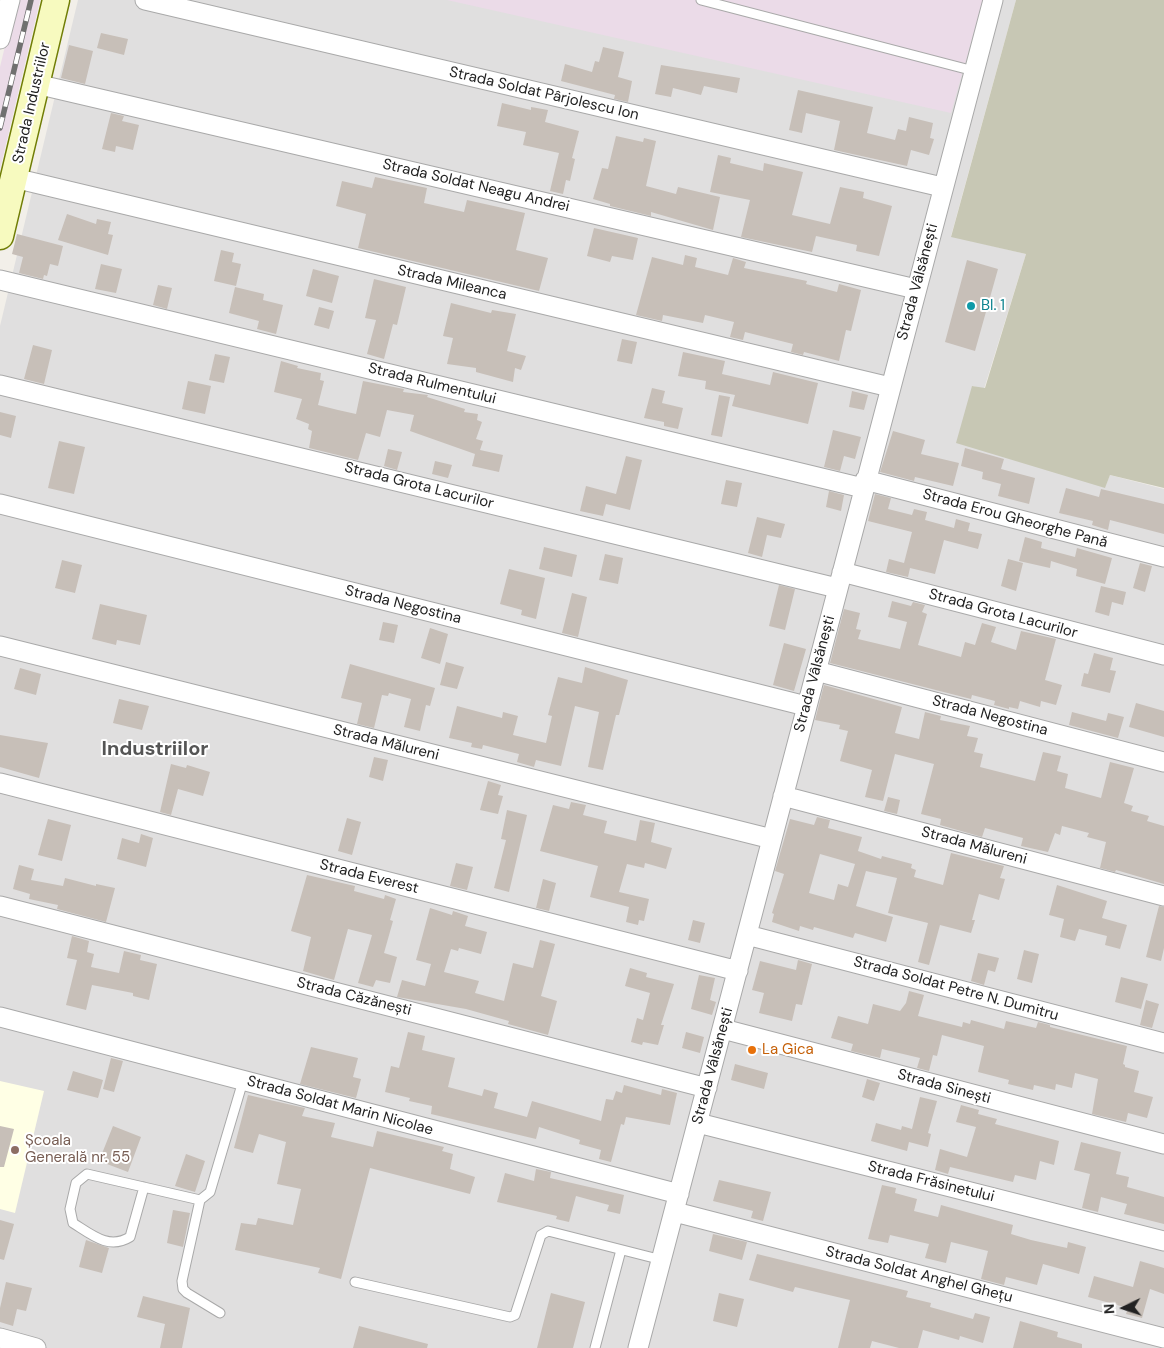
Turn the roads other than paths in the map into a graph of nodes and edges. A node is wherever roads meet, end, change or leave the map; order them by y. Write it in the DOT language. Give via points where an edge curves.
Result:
graph roads {
  1 [pos="56,0"];
  2 [pos="145,0"];
  3 [pos="701,0"];
  4 [pos="993,0"];
  5 [pos="7,1"];
  6 [pos="0,39"];
  7 [pos="974,71"];
  8 [pos="36,84"];
  9 [pos="14,178"];
  10 [pos="942,187"];
  11 [pos="0,236"];
  12 [pos="0,280"];
  13 [pos="916,289"];
  14 [pos="0,385"];
  15 [pos="890,387"];
  16 [pos="864,484"];
  17 [pos="0,504"];
  18 [pos="1164,557"];
  19 [pos="839,580"];
  20 [pos="0,646"];
  21 [pos="1164,655"];
  22 [pos="816,671"];
  23 [pos="806,706"];
  24 [pos="1164,762"];
  25 [pos="0,783"];
  26 [pos="783,796"];
  27 [pos="772,839"];
  28 [pos="1164,896"];
  29 [pos="0,906"];
  30 [pos="747,934"];
  31 [pos="738,971"];
  32 [pos="0,1017"];
  33 [pos="723,1029"];
  34 [pos="1164,1043"];
  35 [pos="243,1081"];
  36 [pos="708,1088"];
  37 [pos="698,1123"];
  38 [pos="1164,1144"];
  39 [pos="144,1187"];
  40 [pos="200,1200"];
  41 [pos="677,1203"];
  42 [pos="1164,1241"];
  43 [pos="621,1250"];
  44 [pos="662,1260"];
  45 [pos="355,1282"];
  46 [pos="220,1313"];
  47 [pos="0,1338"];
  48 [pos="1164,1338"];
  49 [pos="641,1347"];
  50 [pos="36,1348"];
  51 [pos="596,1348"];
  1 -- 8 [label="main road, Strada Industriilor"];
  2 -- 10 [label="street, Strada Soldat Pârjolescu Ion"];
  3 -- 7 [label="lane"];
  4 -- 7 [label="street, Strada Vâlsănești"];
  5 -- 6 [label="street"];
  7 -- 10 [label="street, Strada Vâlsănești"];
  8 -- 9 [label="main road, Strada Industriilor"];
  8 -- 13 [label="street, Strada Soldat Neagu Andrei"];
  9 -- 11 [label="main road, Strada Industriilor"];
  9 -- 15 [label="street, Strada Mileanca"];
  10 -- 13 [label="street, Strada Vâlsănești"];
  12 -- 16 [label="street, Strada Rulmentului"];
  13 -- 15 [label="street, Strada Vâlsănești"];
  14 -- 19 [label="street, Strada Grota Lacurilor"];
  15 -- 16 [label="street, Strada Vâlsănești"];
  16 -- 18 [label="street, Strada Erou Gheorghe Pană"];
  16 -- 19 [label="street, Strada Vâlsănești"];
  17 -- 23 [label="street, Strada Negostina"];
  19 -- 21 [label="street, Strada Grota Lacurilor"];
  19 -- 22 [label="street, Strada Vâlsănești"];
  20 -- 27 [label="street, Strada Mălureni"];
  22 -- 23 [label="street, Strada Vâlsănești"];
  22 -- 24 [label="street, Strada Negostina"];
  23 -- 26 [label="street, Strada Vâlsănești"];
  25 -- 31 [label="street, Strada Everest"];
  26 -- 27 [label="street, Strada Vâlsănești"];
  26 -- 28 [label="street, Strada Mălureni"];
  27 -- 30 [label="street, Strada Vâlsănești"];
  29 -- 36 [label="street, Strada Căzănești"];
  30 -- 31 [label="street, Strada Vâlsănești"];
  30 -- 34 [label="street, Strada Soldat Petre N. Dumitru"];
  31 -- 33 [label="street, Strada Vâlsănești"];
  32 -- 35 [label="street, Strada Soldat Marin Nicolae"];
  33 -- 36 [label="street, Strada Vâlsănești"];
  33 -- 38 [label="street, Strada Sinești"];
  35 -- 40 [label="lane" via="210,1192"];
  35 -- 41 [label="street, Strada Soldat Marin Nicolae"];
  36 -- 37 [label="street, Strada Vâlsănești"];
  37 -- 41 [label="street, Strada Vâlsănești"];
  37 -- 42 [label="street, Strada Frăsinetului"];
  39 -- 39 [label="lane" via="87,1174 81,1177 76,1183 70,1209 73,1223 95,1237 111,1243 121,1242 130,1237"];
  39 -- 40 [label="lane"];
  40 -- 46 [label="lane" via="183,1289"];
  41 -- 44 [label="street, Strada Vâlsănești"];
  41 -- 48 [label="street, Strada Soldat Anghel Ghețu"];
  43 -- 44 [label="lane"];
  43 -- 45 [label="lane" via="548,1231 541,1235 515,1315 510,1317"];
  43 -- 51 [label="lane"];
  44 -- 49 [label="street, Strada Vâlsănești"];
  47 -- 50 [label="street"];
}
